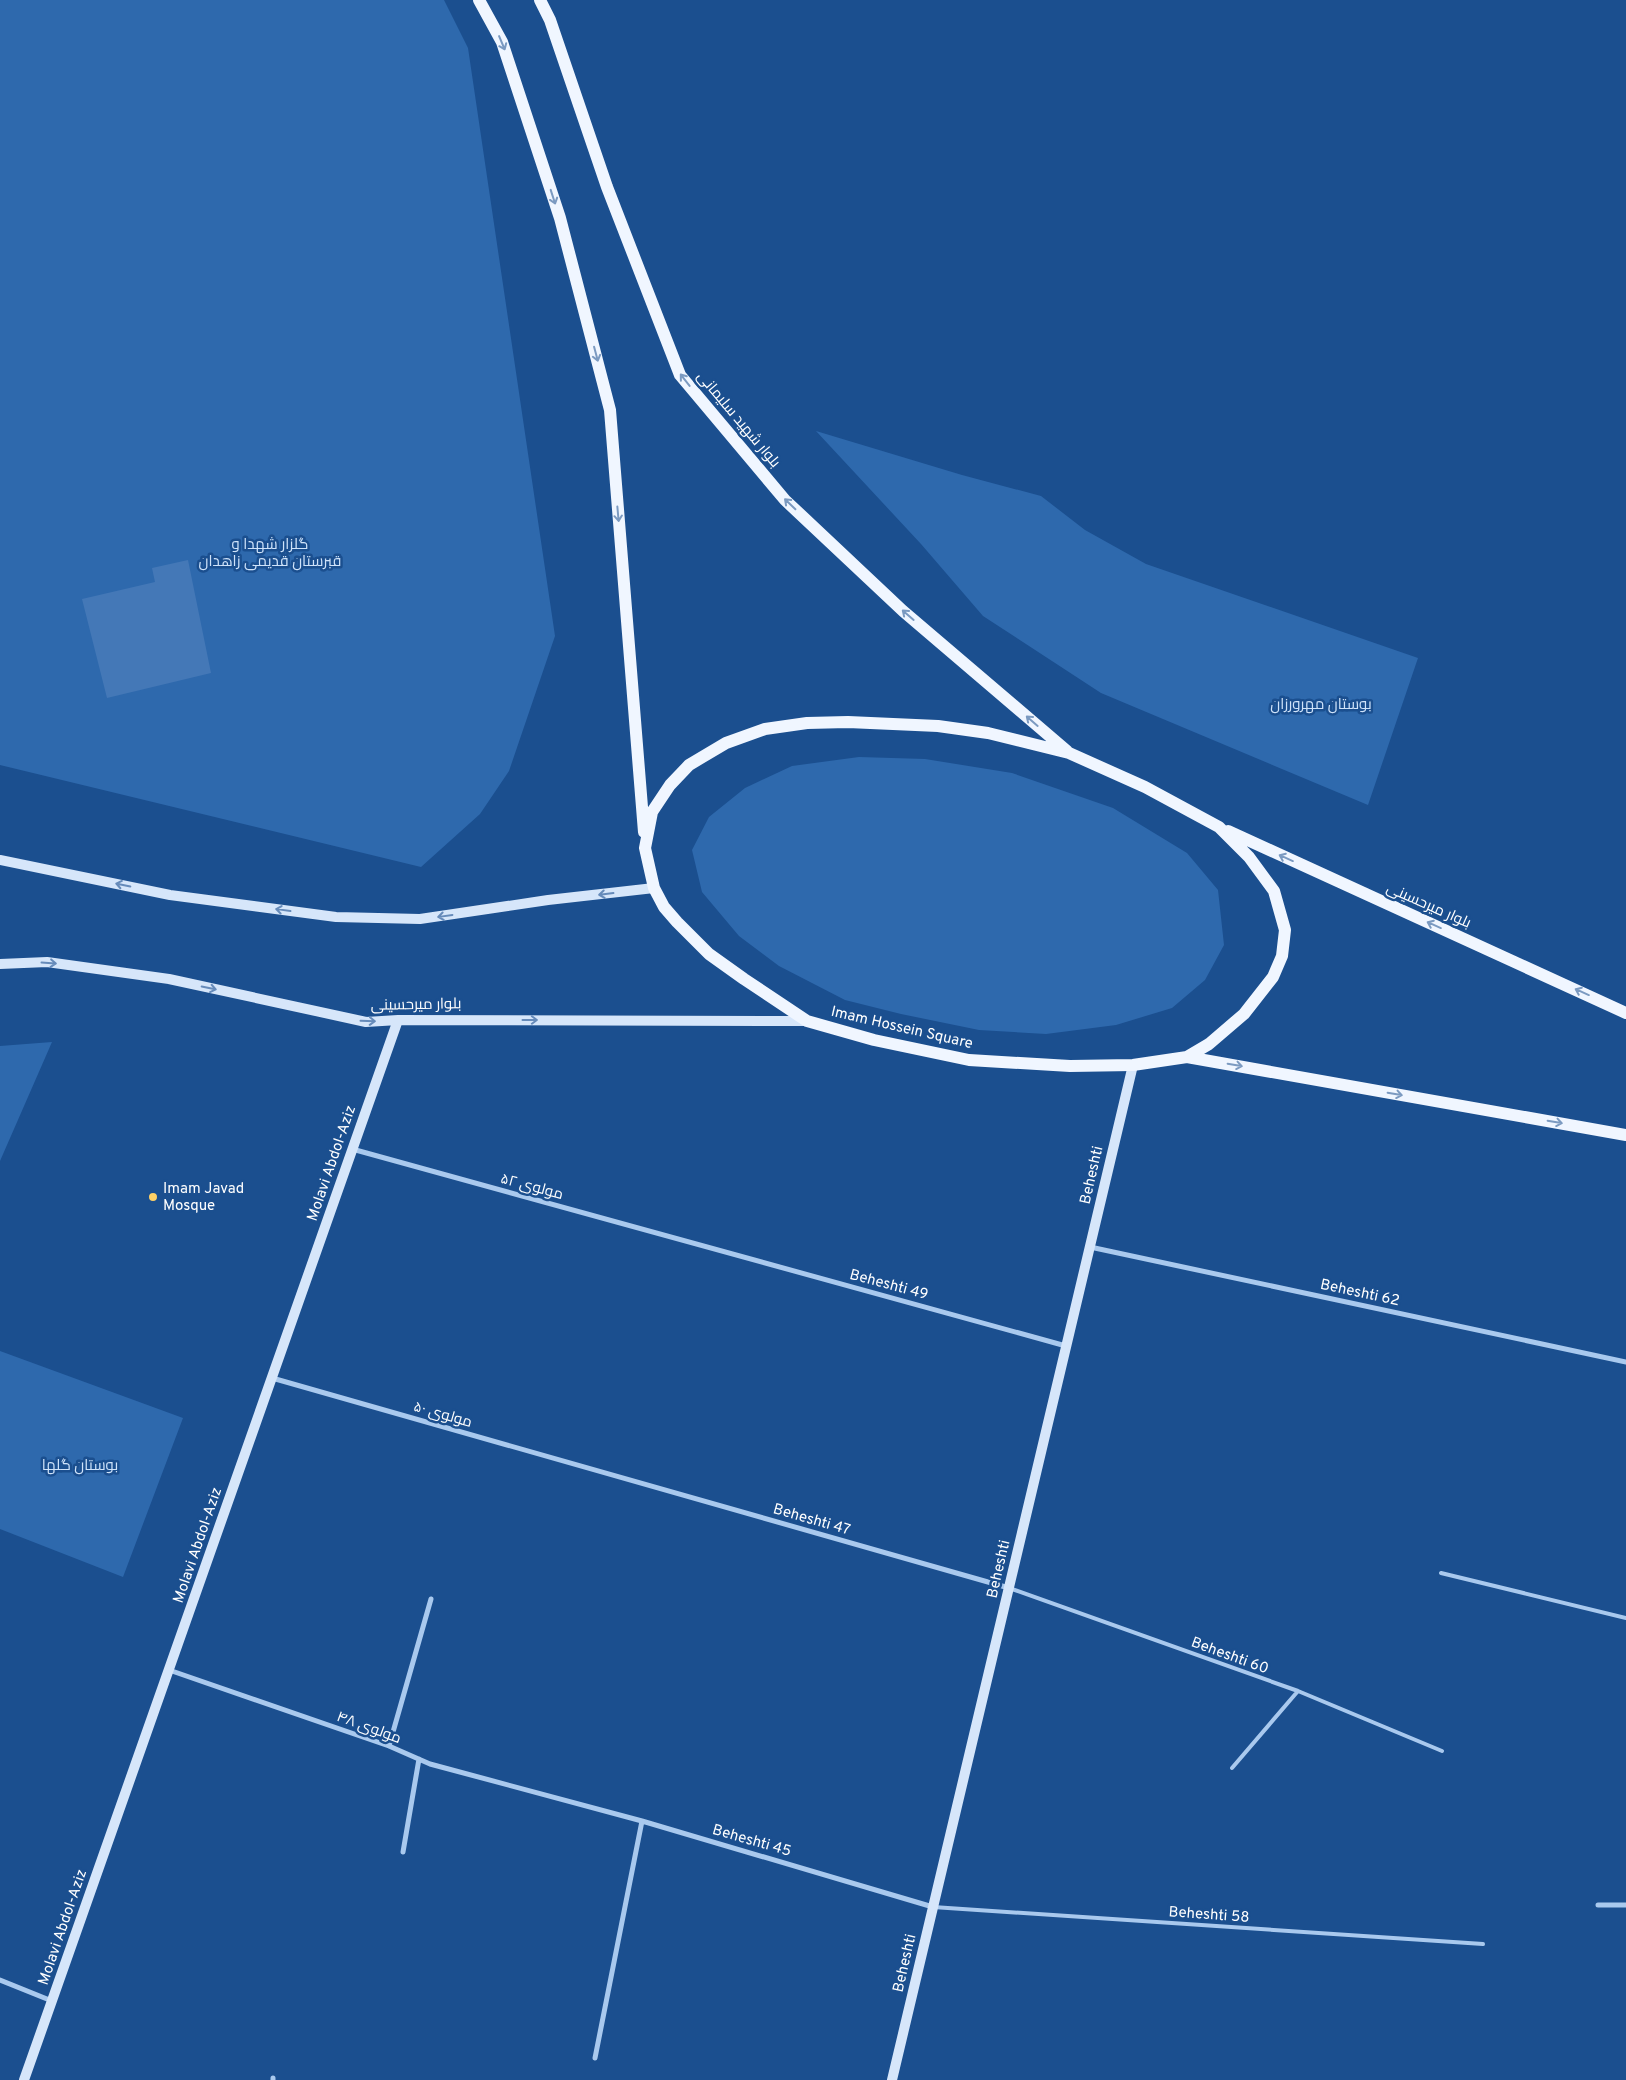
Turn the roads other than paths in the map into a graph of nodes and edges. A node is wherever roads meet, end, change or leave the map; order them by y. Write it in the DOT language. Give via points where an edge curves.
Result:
graph roads {
  1 [pos="479,0"];
  2 [pos="540,0"];
  3 [pos="1068,753"];
  4 [pos="1219,827"];
  5 [pos="646,848"];
  6 [pos="0,860"];
  7 [pos="654,888"];
  8 [pos="0,964"];
  9 [pos="1626,1013"];
  10 [pos="398,1020"];
  11 [pos="807,1021"];
  12 [pos="1187,1057"];
  13 [pos="1133,1065"];
  14 [pos="1626,1135"];
  15 [pos="352,1149"];
  16 [pos="705,1246"];
  17 [pos="1090,1246"];
  18 [pos="1066,1346"];
  19 [pos="1626,1362"];
  20 [pos="272,1378"];
  21 [pos="608,1473"];
  22 [pos="1441,1573"];
  23 [pos="1009,1588"];
  24 [pos="431,1599"];
  25 [pos="1626,1618"];
  26 [pos="169,1670"];
  27 [pos="1298,1691"];
  28 [pos="389,1746"];
  29 [pos="1442,1751"];
  30 [pos="418,1759"];
  31 [pos="1232,1768"];
  32 [pos="563,1801"];
  33 [pos="642,1821"];
  34 [pos="403,1852"];
  35 [pos="1598,1905"];
  36 [pos="1626,1905"];
  37 [pos="933,1907"];
  38 [pos="1483,1944"];
  39 [pos="0,1980"];
  40 [pos="52,2001"];
  41 [pos="595,2058"];
  42 [pos="24,2080"];
  43 [pos="892,2080"];
  1 -- 5 [label="main road, one-way" via="502,42 560,218 610,410"];
  3 -- 2 [label="main road, بلوار شهید سلیمانی, one-way" via="903,611 785,500 680,375 607,187 550,20"];
  3 -- 4 [label="main road, Imam Hossein Square" via="1145,787"];
  3 -- 5 [label="main road, Imam Hossein Square" via="988,733 938,726 848,722 765,729 726,743 690,765 670,785 652,812"];
  9 -- 4 [label="main road, بلوار میرحسینی, one-way"];
  4 -- 12 [label="main road, Imam Hossein Square" via="1249,857 1274,891 1285,930 1282,956 1273,977 1244,1014"];
  5 -- 7 [label="main road, Imam Hossein Square"];
  7 -- 6 [label="main road, one-way" via="420,919 336,918 170,895"];
  7 -- 11 [label="main road, Imam Hossein Square" via="677,922 709,954"];
  8 -- 10 [label="main road, بلوار میرحسینی, one-way" via="47,962 169,979 366,1022"];
  10 -- 11 [label="main road, بلوار میرحسینی, one-way"];
  10 -- 15 [label="main road, Molavi Abdol-Aziz"];
  11 -- 13 [label="main road, Imam Hossein Square" via="874,1040 969,1060"];
  12 -- 13 [label="main road, Imam Hossein Square"];
  12 -- 14 [label="main road, one-way"];
  13 -- 17 [label="main road, Beheshti"];
  15 -- 16 [label="street, مولوی ۵۲"];
  15 -- 20 [label="main road, Molavi Abdol-Aziz"];
  16 -- 18 [label="street, Beheshti 49"];
  17 -- 18 [label="main road, Beheshti"];
  17 -- 19 [label="street, Beheshti 62"];
  18 -- 23 [label="main road, Beheshti"];
  20 -- 21 [label="street, مولوی ۵۰"];
  20 -- 26 [label="main road, Molavi Abdol-Aziz"];
  21 -- 23 [label="street, Beheshti 47"];
  22 -- 25 [label="lane"];
  23 -- 27 [label="lane, Beheshti 60"];
  23 -- 37 [label="main road, Beheshti"];
  24 -- 28 [label="street"];
  26 -- 28 [label="street, مولوی ۴۸"];
  26 -- 40 [label="main road, Molavi Abdol-Aziz"];
  27 -- 29 [label="lane, Beheshti 60"];
  27 -- 31 [label="lane"];
  28 -- 30 [label="street, مولوی ۴۸"];
  30 -- 32 [label="street, مولوی ۴۸"];
  30 -- 34 [label="street"];
  32 -- 33 [label="street, Beheshti 45"];
  33 -- 37 [label="street, Beheshti 45"];
  33 -- 41 [label="street"];
  35 -- 36 [label="street"];
  37 -- 38 [label="lane, Beheshti 58"];
  37 -- 43 [label="main road, Beheshti"];
  39 -- 40 [label="street"];
  40 -- 42 [label="main road, Molavi Abdol-Aziz"];
}
